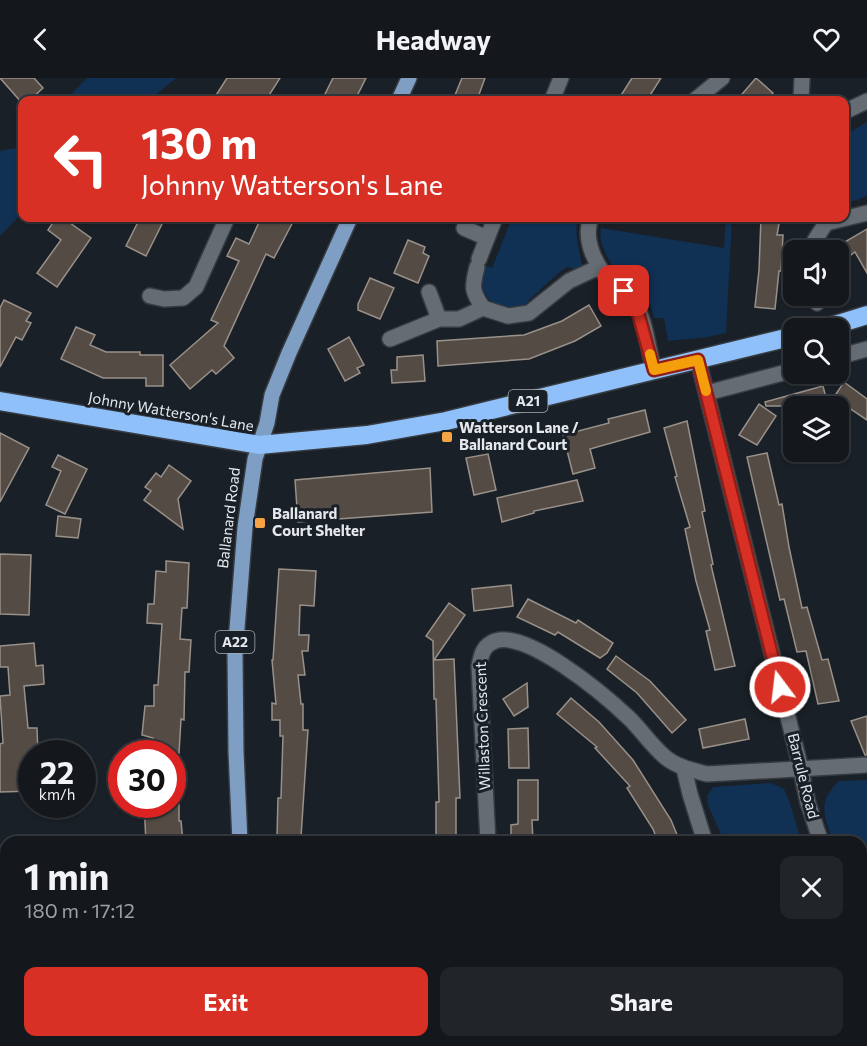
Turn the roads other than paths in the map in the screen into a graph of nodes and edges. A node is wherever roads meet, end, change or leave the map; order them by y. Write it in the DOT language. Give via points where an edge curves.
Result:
graph roads {
  1 [pos="409,78"];
  2 [pos="561,78"];
  3 [pos="722,78"];
  4 [pos="802,78"];
  5 [pos="401,96"];
  6 [pos="554,96"];
  7 [pos="700,96"];
  8 [pos="801,96"];
  9 [pos="867,101"];
  10 [pos="849,110"];
  11 [pos="867,213"];
  12 [pos="849,216"];
  13 [pos="225,222"];
  14 [pos="348,222"];
  15 [pos="493,222"];
  16 [pos="590,222"];
  17 [pos="824,222"];
  18 [pos="464,228"];
  19 [pos="487,238"];
  20 [pos="815,240"];
  21 [pos="599,267"];
  22 [pos="429,292"];
  23 [pos="150,296"];
  24 [pos="483,308"];
  25 [pos="867,315"];
  26 [pos="440,319"];
  27 [pos="849,321"];
  28 [pos="390,339"];
  29 [pos="783,339"];
  30 [pos="867,349"];
  31 [pos="849,354"];
  32 [pos="698,360"];
  33 [pos="654,370"];
  34 [pos="783,373"];
  35 [pos="707,393"];
  36 [pos="0,402"];
  37 [pos="259,445"];
  38 [pos="867,765"];
  39 [pos="684,769"];
  40 [pos="801,769"];
  41 [pos="240,836"];
  42 [pos="488,836"];
  43 [pos="703,836"];
  44 [pos="819,836"];
  1 -- 5 [label="main road"];
  2 -- 6 [label="street"];
  3 -- 7 [label="street"];
  4 -- 8 [label="street"];
  9 -- 10 [label="street"];
  11 -- 12 [label="street"];
  13 -- 23 [label="street" via="196,287 183,298"];
  14 -- 37 [label="main road, Ballanard Road / A22" via="289,352"];
  15 -- 19 [label="street"];
  16 -- 21 [label="street" via="590,243"];
  17 -- 20 [label="street"];
  18 -- 19 [label="street"];
  19 -- 24 [label="street" via="474,280 474,294"];
  21 -- 24 [label="street" via="569,281 528,313 508,316"];
  21 -- 33 [label="street" via="635,302"];
  22 -- 26 [label="street"];
  24 -- 26 [label="street" via="459,319"];
  25 -- 27 [label="highway"];
  26 -- 28 [label="street"];
  29 -- 32 [label="highway, Johnny Watterson's Lane / A21"];
  30 -- 31 [label="street"];
  32 -- 33 [label="highway, Johnny Watterson's Lane / A21"];
  32 -- 35 [label="street, Barrule Road"];
  33 -- 37 [label="highway, Johnny Watterson's Lane / A21" via="446,421 367,435"];
  34 -- 35 [label="street"];
  35 -- 40 [label="street, Barrule Road"];
  36 -- 37 [label="highway, Johnny Watterson's Lane / A21"];
  37 -- 41 [label="main road, Ballanard Road / A22" via="244,526 235,654"];
  38 -- 40 [label="street"];
  39 -- 40 [label="street" via="707,774"];
  39 -- 42 [label="street, Willaston Crescent" via="664,757 631,720 591,685 550,657 521,642 491,642 482,651 479,666"];
  39 -- 43 [label="street"];
  40 -- 44 [label="street, Barrule Road"];
}
